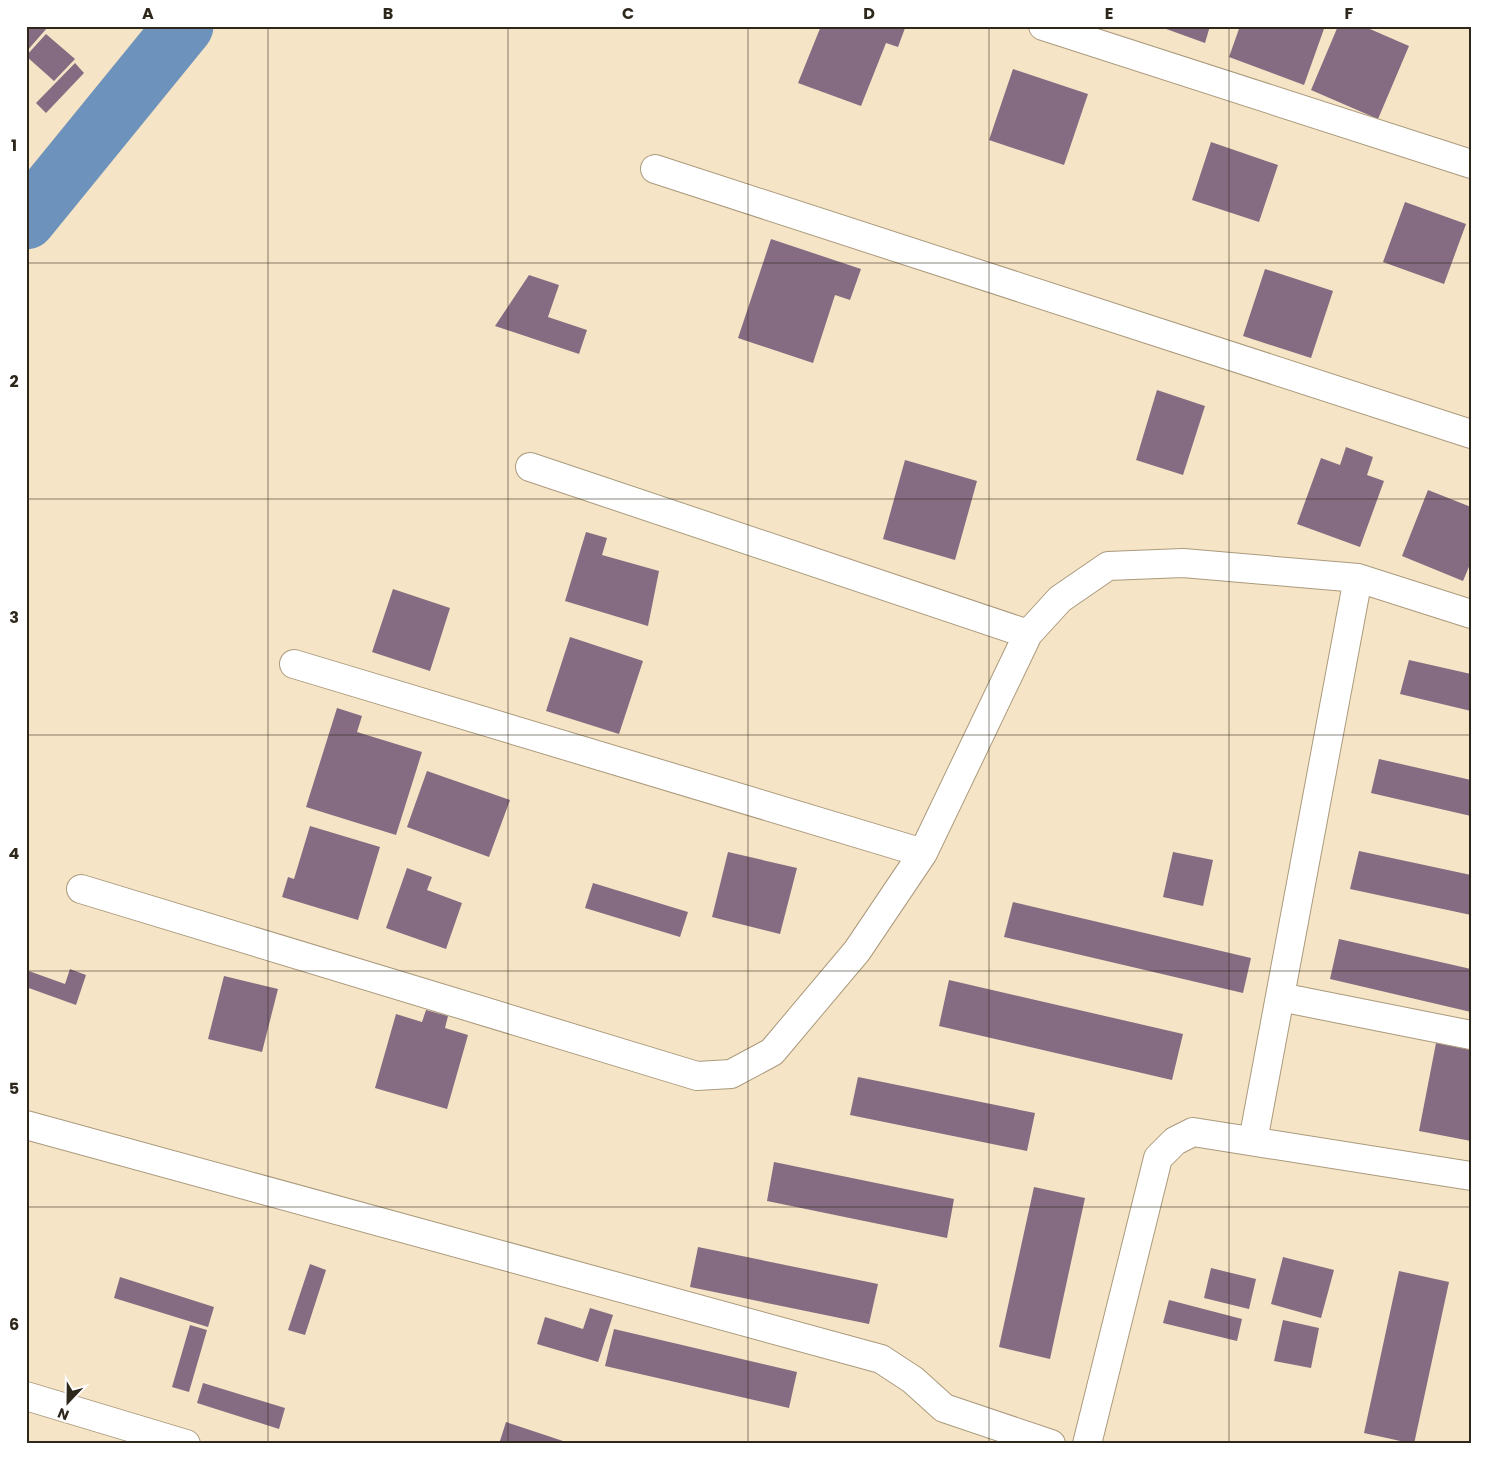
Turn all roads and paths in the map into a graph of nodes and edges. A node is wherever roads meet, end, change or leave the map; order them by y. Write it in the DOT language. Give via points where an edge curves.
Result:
graph roads {
  1 [pos="1043,26"];
  2 [pos="1471,164"];
  3 [pos="655,169"];
  4 [pos="1471,434"];
  5 [pos="530,466"];
  6 [pos="1358,578"];
  7 [pos="1471,614"];
  8 [pos="1028,634"];
  9 [pos="294,664"];
  10 [pos="923,852"];
  11 [pos="81,889"];
  12 [pos="1280,997"];
  13 [pos="1471,1035"];
  14 [pos="26,1125"];
  15 [pos="1253,1141"];
  16 [pos="1471,1176"];
  17 [pos="26,1396"];
  18 [pos="186,1444"];
  19 [pos="1051,1444"];
  20 [pos="1087,1444"];
  1 -- 2 [label="street"];
  3 -- 4 [label="street"];
  5 -- 8 [label="street"];
  6 -- 7 [label="street"];
  6 -- 8 [label="street" via="1184,563 1108,566 1060,599"];
  6 -- 12 [label="street"];
  8 -- 10 [label="street"];
  9 -- 10 [label="street"];
  10 -- 11 [label="street" via="857,951 772,1052 731,1074 697,1076"];
  12 -- 13 [label="street"];
  12 -- 15 [label="street"];
  14 -- 19 [label="street" via="880,1359 913,1380 944,1408"];
  15 -- 16 [label="street"];
  15 -- 20 [label="street" via="1193,1132 1175,1141 1158,1158"];
  17 -- 18 [label="street"];
}
